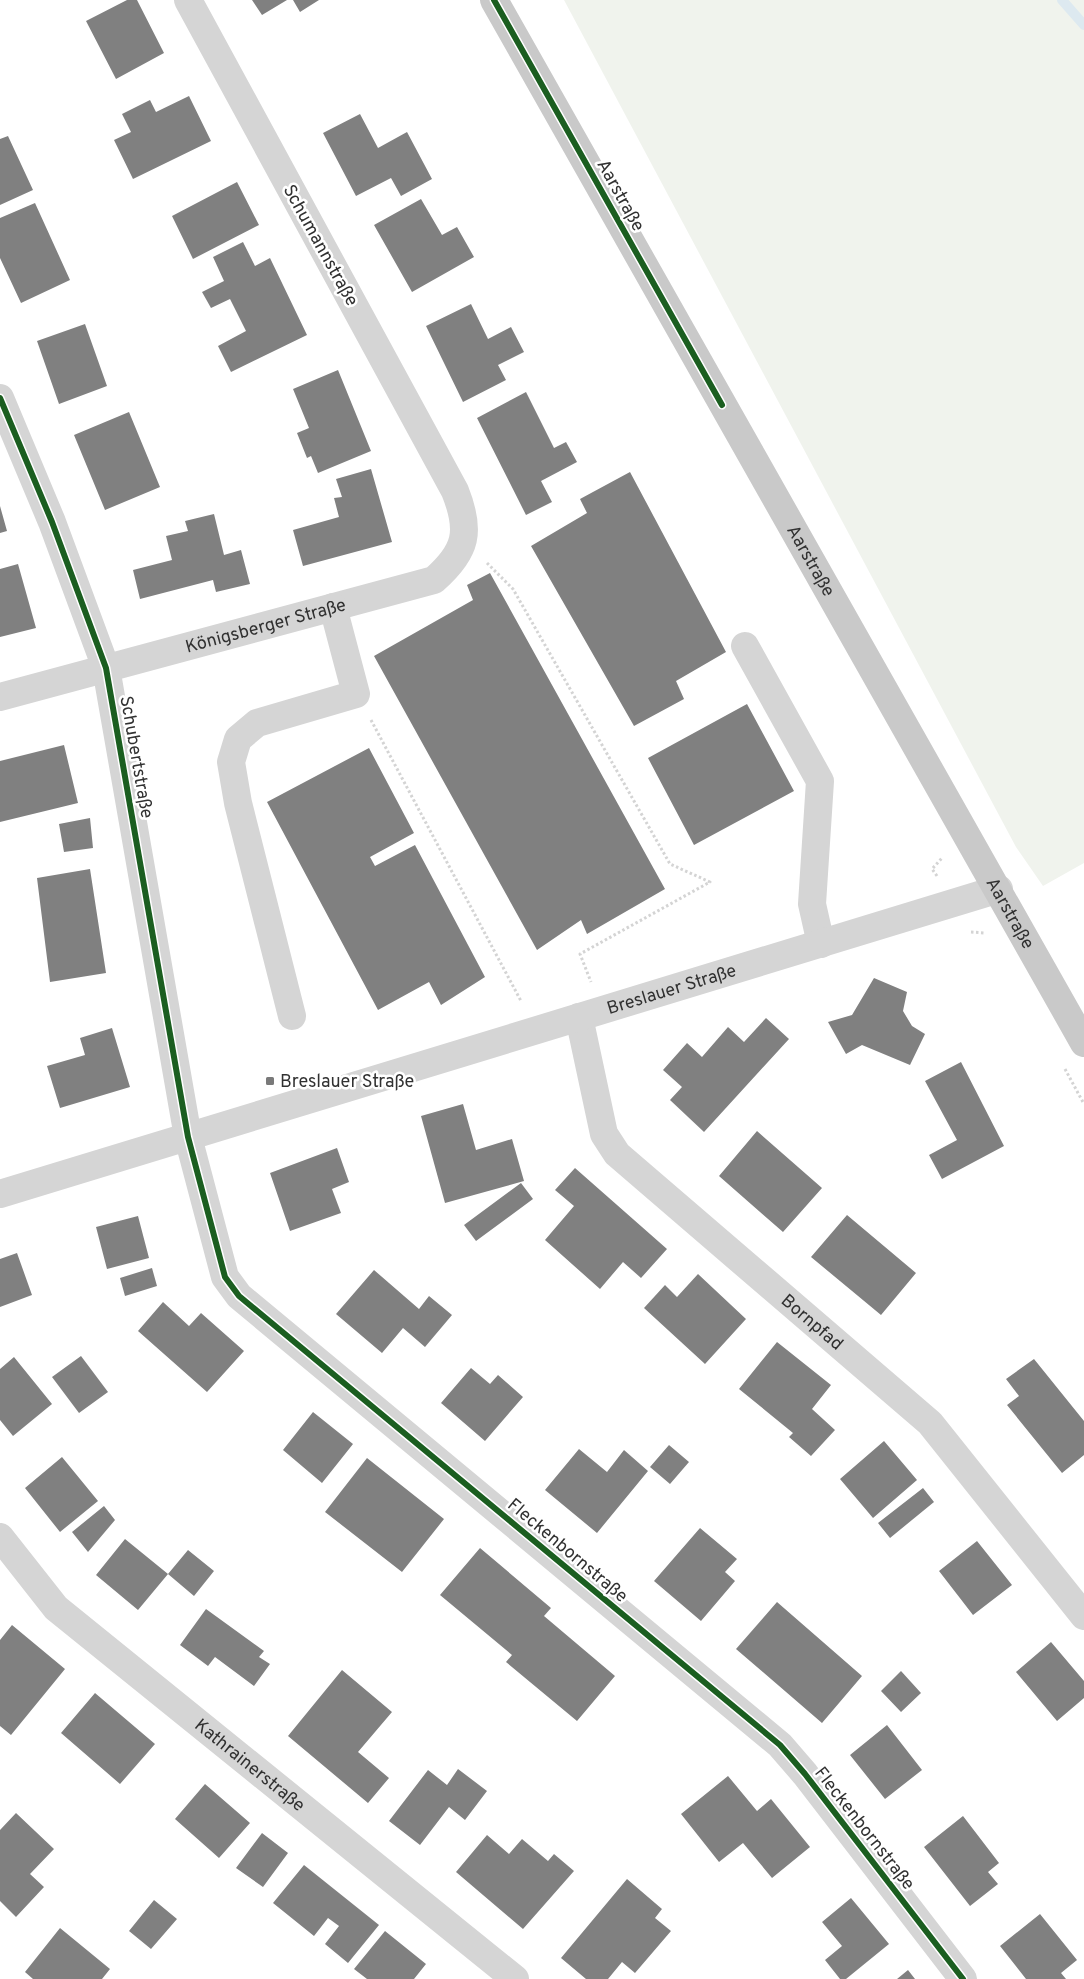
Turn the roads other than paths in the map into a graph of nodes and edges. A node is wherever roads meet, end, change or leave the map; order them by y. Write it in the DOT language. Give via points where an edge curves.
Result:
graph roads {
  1 [pos="188,0"];
  2 [pos="494,0"];
  3 [pos="0,398"];
  4 [pos="455,491"];
  5 [pos="333,607"];
  6 [pos="745,646"];
  7 [pos="106,668"];
  8 [pos="0,696"];
  9 [pos="999,889"];
  10 [pos="821,944"];
  11 [pos="591,1014"];
  12 [pos="292,1016"];
  13 [pos="1084,1043"];
  14 [pos="188,1137"];
  15 [pos="0,1194"];
  16 [pos="0,1536"];
  17 [pos="1084,1616"];
  18 [pos="516,1979"];
  19 [pos="963,1979"];
  1 -- 4 [label="street, Schumannstraße"];
  2 -- 9 [label="main road, Aarstraße"];
  3 -- 7 [label="street, Schubertstraße" via="52,522"];
  4 -- 5 [label="street, Königsberger Straße" via="464,514 463,540 453,563 434,580"];
  5 -- 7 [label="street, Königsberger Straße"];
  5 -- 12 [label="street" via="356,694 257,723 238,739 231,762 238,803"];
  6 -- 10 [label="street" via="820,781 812,904"];
  7 -- 8 [label="street, Königsberger Straße"];
  7 -- 14 [label="street, Schubertstraße"];
  9 -- 10 [label="street, Breslauer Straße"];
  9 -- 13 [label="main road, Aarstraße"];
  10 -- 11 [label="street, Breslauer Straße"];
  11 -- 14 [label="street, Breslauer Straße"];
  11 -- 17 [label="street, Bornpfad" via="604,1134 617,1154 930,1423"];
  14 -- 15 [label="street, Breslauer Straße"];
  14 -- 19 [label="street, Fleckenbornstraße" via="225,1277 238,1296 780,1745"];
  16 -- 18 [label="street, Kathrainerstraße" via="56,1608"];
}
